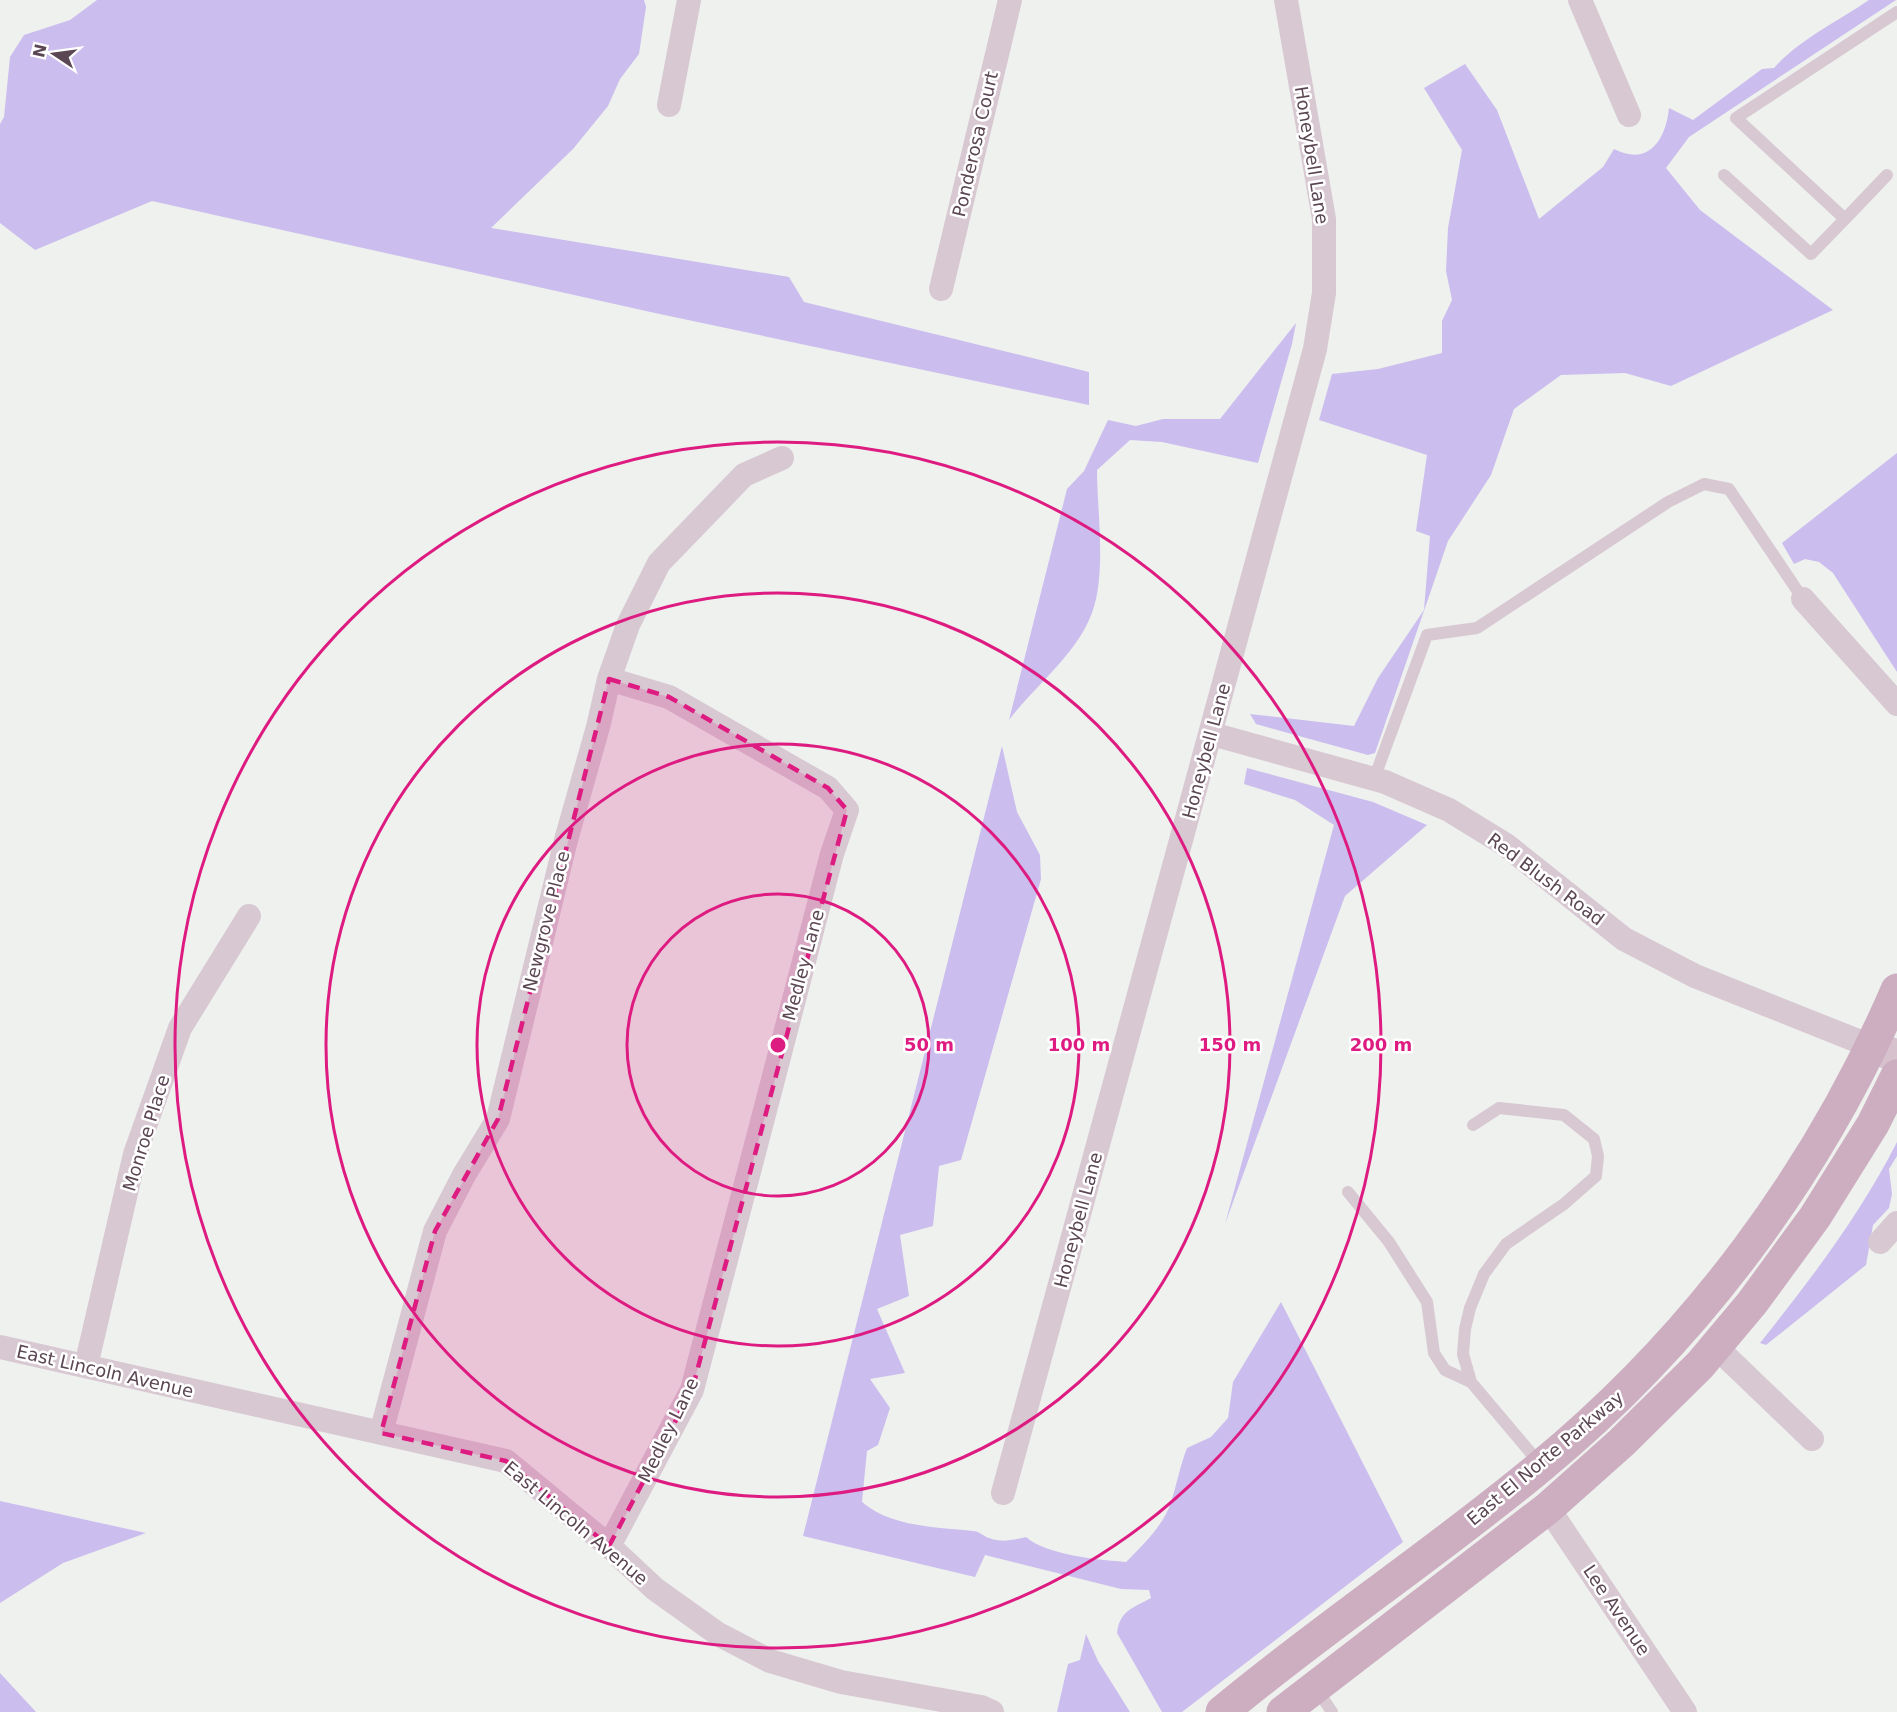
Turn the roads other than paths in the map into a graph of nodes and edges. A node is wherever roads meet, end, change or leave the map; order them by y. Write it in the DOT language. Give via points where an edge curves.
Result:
graph roads {
  1 [pos="689,0"];
  2 [pos="1010,0"];
  3 [pos="1286,0"];
  4 [pos="1580,0"];
  5 [pos="1897,12"];
  6 [pos="669,105"];
  7 [pos="1629,115"];
  8 [pos="1724,175"];
  9 [pos="1887,175"];
  10 [pos="1845,219"];
  11 [pos="941,289"];
  12 [pos="782,458"];
  13 [pos="1803,599"];
  14 [pos="609,679"];
  15 [pos="1897,704"];
  16 [pos="1212,734"];
  17 [pos="1374,779"];
  18 [pos="249,916"];
  19 [pos="1897,990"];
  20 [pos="1885,1052"];
  21 [pos="1897,1076"];
  22 [pos="1473,1125"];
  23 [pos="1348,1192"];
  24 [pos="1897,1223"];
  25 [pos="1880,1242"];
  26 [pos="1715,1346"];
  27 [pos="0,1347"];
  28 [pos="86,1366"];
  29 [pos="1471,1382"];
  30 [pos="381,1433"];
  31 [pos="1812,1439"];
  32 [pos="1542,1466"];
  33 [pos="1003,1493"];
  34 [pos="1548,1508"];
  35 [pos="609,1546"];
  36 [pos="1323,1699"];
  37 [pos="992,1712"];
  38 [pos="1222,1712"];
  39 [pos="1283,1712"];
  40 [pos="1685,1712"];
  1 -- 6 [label="street"];
  2 -- 11 [label="street, Ponderosa Court"];
  3 -- 16 [label="street, Honeybell Lane" via="1324,219 1324,293 1316,349"];
  4 -- 7 [label="street"];
  5 -- 10 [label="lane" via="1736,118"];
  8 -- 10 [label="lane" via="1811,254"];
  9 -- 10 [label="lane"];
  12 -- 14 [label="street, Newgrove Place" via="744,475 659,563 628,625"];
  13 -- 15 [label="street"];
  13 -- 17 [label="lane" via="1729,489 1704,484 1668,502 1477,628 1427,635"];
  14 -- 30 [label="street, Newgrove Place" via="498,1119 435,1231"];
  14 -- 35 [label="street, Medley Lane" via="669,697 828,788 847,810 692,1390"];
  16 -- 17 [label="street, Red Blush Road"];
  16 -- 33 [label="street, Honeybell Lane"];
  17 -- 20 [label="street, Red Blush Road" via="1449,810 1506,845 1624,939 1695,976"];
  18 -- 28 [label="street, Monroe Place" via="180,1028 135,1154"];
  19 -- 20 [label="main road, East El Norte Parkway"];
  20 -- 32 [label="main road, East El Norte Parkway" via="1699,1313 1620,1397"];
  21 -- 26 [label="main road, East El Norte Parkway" via="1815,1217"];
  22 -- 29 [label="lane" via="1499,1108 1564,1115 1594,1139 1598,1156 1596,1176 1564,1204 1506,1244 1484,1274 1465,1329 1463,1354"];
  23 -- 29 [label="lane" via="1389,1242 1427,1302 1434,1353 1445,1370"];
  24 -- 25 [label="street"];
  26 -- 31 [label="street"];
  26 -- 34 [label="main road, East El Norte Parkway" via="1622,1443"];
  27 -- 28 [label="street, East Lincoln Avenue"];
  28 -- 30 [label="street, East Lincoln Avenue"];
  29 -- 32 [label="lane"];
  30 -- 35 [label="street, East Lincoln Avenue" via="506,1461"];
  32 -- 38 [label="main road, East El Norte Parkway"];
  34 -- 36 [label="main road, East El Norte Parkway"];
  34 -- 40 [label="street, Lee Avenue"];
  35 -- 37 [label="street, East Lincoln Avenue" via="655,1589 718,1634 771,1660 841,1682"];
  36 -- 39 [label="main road, East El Norte Parkway"];
}
